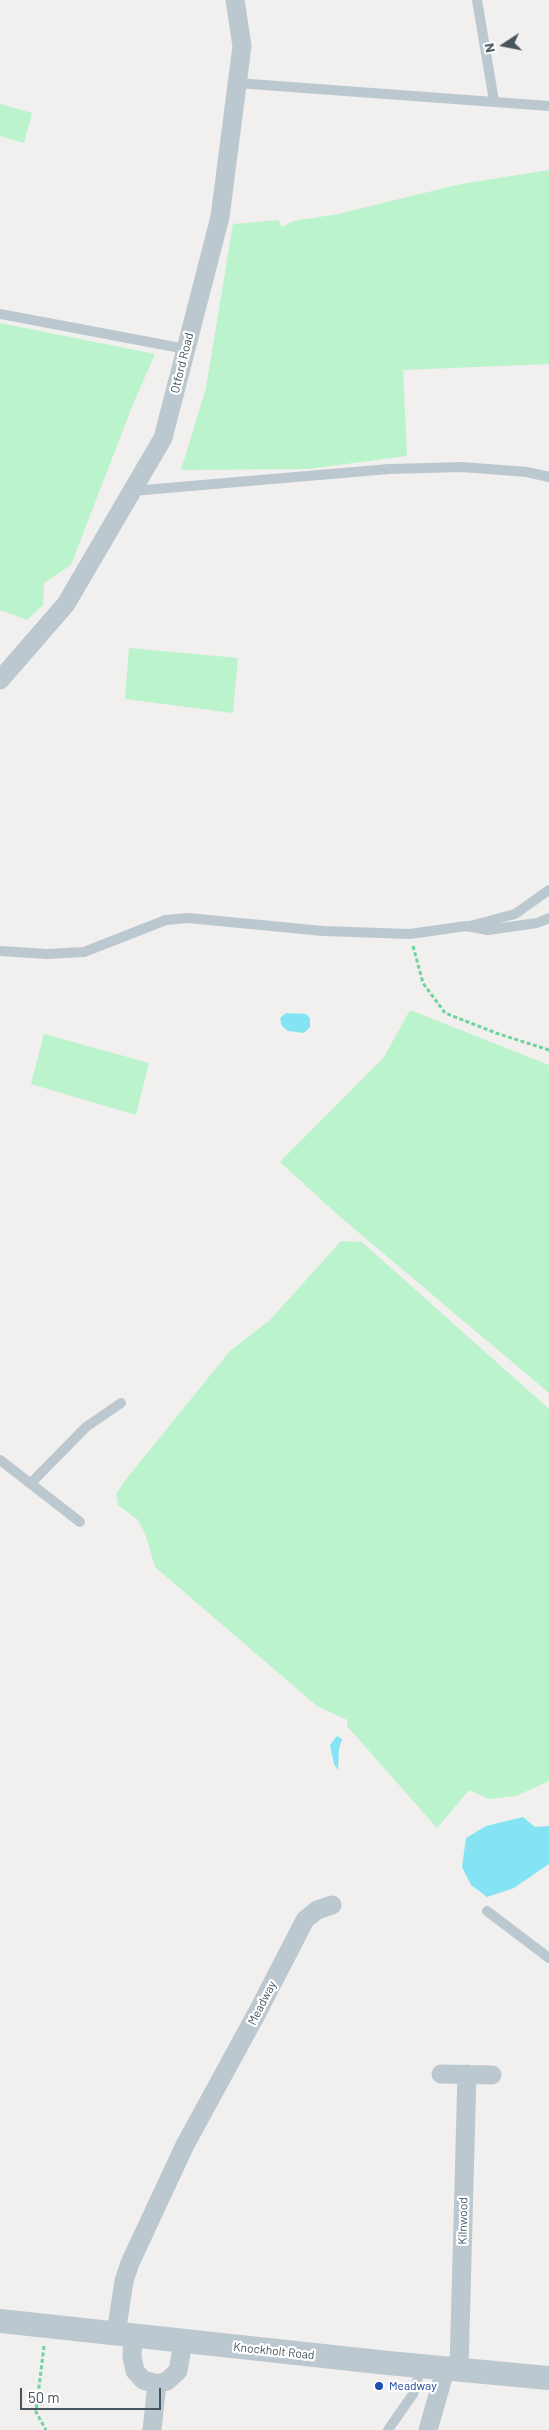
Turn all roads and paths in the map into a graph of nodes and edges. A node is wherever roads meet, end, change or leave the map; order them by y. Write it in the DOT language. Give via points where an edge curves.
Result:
graph roads {
  1 [pos="235,0"];
  2 [pos="477,0"];
  3 [pos="237,83"];
  4 [pos="494,101"];
  5 [pos="549,106"];
  6 [pos="0,314"];
  7 [pos="186,349"];
  8 [pos="549,477"];
  9 [pos="132,492"];
  10 [pos="0,680"];
  11 [pos="549,890"];
  12 [pos="549,918"];
  13 [pos="466,926"];
  14 [pos="410,934"];
  15 [pos="0,950"];
  16 [pos="549,1050"];
  17 [pos="121,1403"];
  18 [pos="0,1460"];
  19 [pos="30,1484"];
  20 [pos="80,1522"];
  21 [pos="332,1905"];
  22 [pos="487,1912"];
  23 [pos="549,1958"];
  24 [pos="441,2074"];
  25 [pos="467,2074"];
  26 [pos="492,2075"];
  27 [pos="0,2321"];
  28 [pos="46,2326"];
  29 [pos="124,2335"];
  30 [pos="183,2342"];
  31 [pos="423,2365"];
  32 [pos="453,2368"];
  33 [pos="549,2378"];
  34 [pos="157,2384"];
  35 [pos="46,2430"];
  36 [pos="152,2430"];
  37 [pos="388,2430"];
  38 [pos="428,2430"];
  1 -- 3 [label="street, Otford Road" via="242,46"];
  2 -- 4 [label="lane"];
  3 -- 4 [label="lane"];
  3 -- 7 [label="street, Otford Road" via="220,217"];
  4 -- 5 [label="lane"];
  6 -- 7 [label="lane"];
  7 -- 9 [label="street, Otford Road" via="163,438"];
  8 -- 9 [label="lane" via="462,467 389,469"];
  9 -- 10 [label="street, Otford Road" via="66,604"];
  11 -- 13 [label="lane" via="515,914"];
  12 -- 13 [label="lane" via="537,923 488,930"];
  13 -- 14 [label="lane"];
  14 -- 15 [label="lane" via="323,931 188,918 166,920 84,952 47,954"];
  14 -- 16 [label="path" via="423,983 445,1013"];
  17 -- 19 [label="lane" via="86,1427"];
  18 -- 19 [label="lane"];
  19 -- 20 [label="lane"];
  21 -- 29 [label="street, Meadway" via="317,1910 304,1920 186,2145 124,2281"];
  22 -- 23 [label="lane"];
  24 -- 25 [label="street"];
  25 -- 26 [label="street"];
  25 -- 32 [label="street, Kilnwood"];
  27 -- 28 [label="street, Knockholt Road"];
  28 -- 29 [label="street, Knockholt Road"];
  28 -- 35 [label="path" via="36,2412"];
  29 -- 30 [label="street, Knockholt Road"];
  29 -- 34 [label="street, Meadway" via="135,2371 143,2380"];
  30 -- 31 [label="street, Knockholt Road"];
  30 -- 34 [label="street" via="178,2371 167,2381"];
  31 -- 32 [label="street, Knockholt Road"];
  31 -- 37 [label="lane" via="413,2394"];
  32 -- 33 [label="street, Knockholt Road"];
  32 -- 38 [label="street, Kilnwood"];
  34 -- 36 [label="street"];
}
